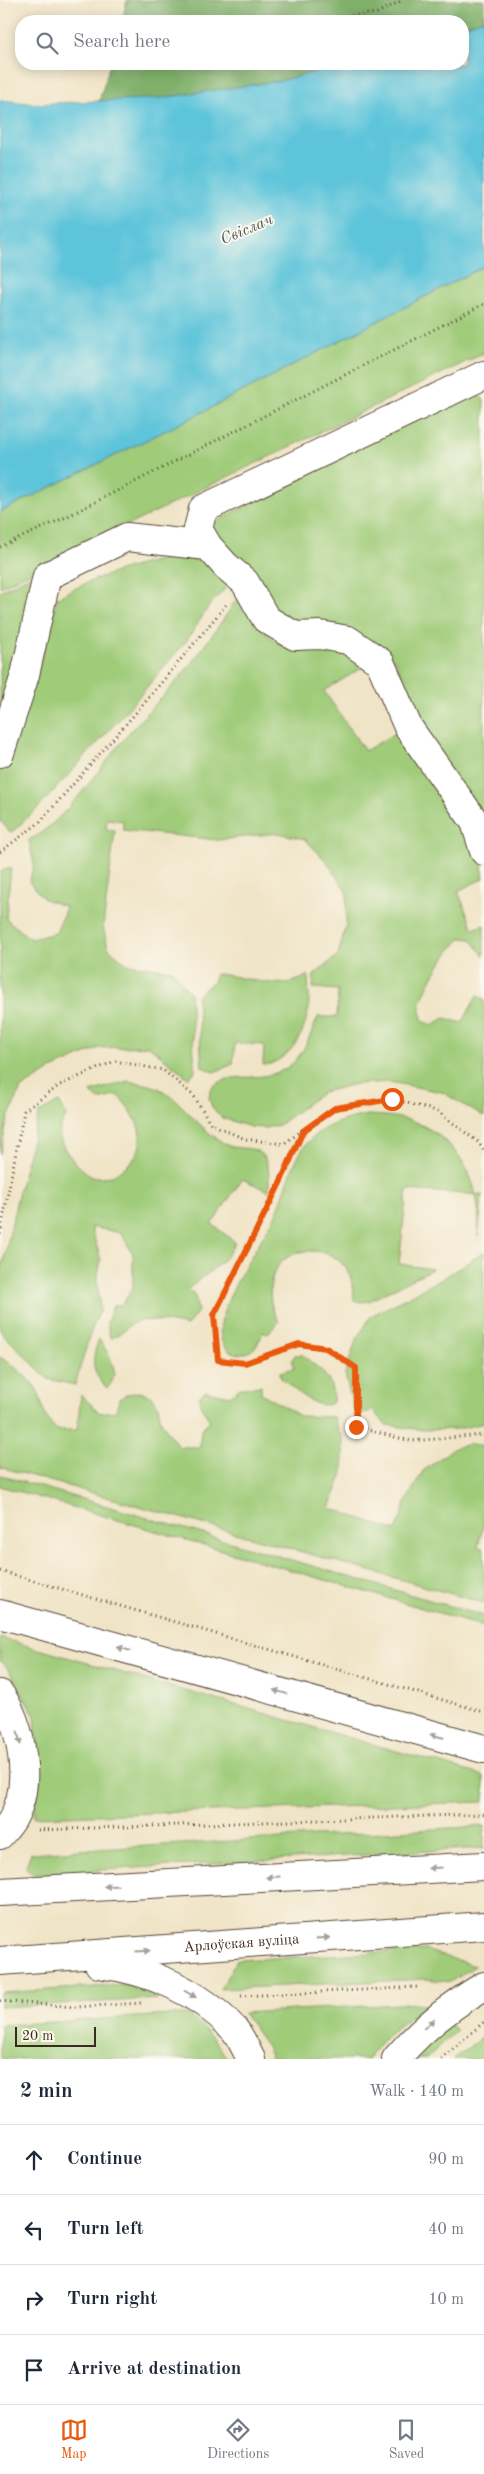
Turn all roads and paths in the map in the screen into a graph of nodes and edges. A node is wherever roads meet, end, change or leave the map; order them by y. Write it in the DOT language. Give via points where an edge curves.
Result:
graph roads {
  1 [pos="403,0"];
  2 [pos="360,15"];
  3 [pos="484,304"];
  4 [pos="484,375"];
  5 [pos="208,546"];
  6 [pos="0,547"];
  7 [pos="245,582"];
  8 [pos="0,753"];
  9 [pos="0,852"];
  10 [pos="484,852"];
  11 [pos="303,1131"];
  12 [pos="484,1151"];
  13 [pos="0,1234"];
  14 [pos="484,1436"];
  15 [pos="0,1571"];
  16 [pos="0,1614"];
  17 [pos="0,1694"];
  18 [pos="484,1712"];
  19 [pos="484,1749"];
  20 [pos="484,1814"];
  21 [pos="32,1830"];
  22 [pos="0,1835"];
  23 [pos="484,1866"];
  24 [pos="0,1892"];
  25 [pos="484,1926"];
  26 [pos="42,1958"];
  27 [pos="0,1961"];
  28 [pos="484,1986"];
  29 [pos="419,1987"];
  30 [pos="232,1997"];
  31 [pos="0,2001"];
  32 [pos="150,2003"];
  33 [pos="484,2022"];
  34 [pos="252,2059"];
  35 [pos="396,2059"];
  36 [pos="442,2059"];
  1 -- 2 [label="path" via="377,13"];
  3 -- 6 [label="path" via="66,517"];
  4 -- 5 [label="main road" via="203,509 198,529"];
  5 -- 7 [label="main road"];
  5 -- 8 [label="main road" via="127,538 47,576 25,675"];
  7 -- 9 [label="path" via="39,823"];
  7 -- 10 [label="main road" via="266,619 295,636 320,635 348,640 380,662 408,727 475,822"];
  11 -- 12 [label="path" via="335,1108 392,1099 437,1112 478,1142"];
  11 -- 13 [label="path" via="283,1144 245,1139 211,1124 194,1096 163,1070 115,1061 60,1085 24,1111"];
  11 -- 14 [label="path" via="214,1315 218,1360 245,1363 299,1344 326,1348 356,1368 356,1427 411,1441"];
  15 -- 18 [label="path"];
  19 -- 16 [label="main road, one-way"];
  17 -- 22 [label="main road, one-way" via="10,1708 20,1735 23,1761 13,1819"];
  20 -- 21 [label="path"];
  23 -- 24 [label="main road, one-way"];
  26 -- 25 [label="main road, Арлоўская вуліца, one-way"];
  26 -- 27 [label="main road, Арлоўская вуліца"];
  26 -- 34 [label="main road, one-way" via="125,1967 168,1981 199,1999 235,2030"];
  35 -- 28 [label="main road, one-way" via="427,2025 453,2004"];
  29 -- 30 [label="path"];
  31 -- 32 [label="path" via="74,2007"];
  33 -- 36 [label="path"];
}
